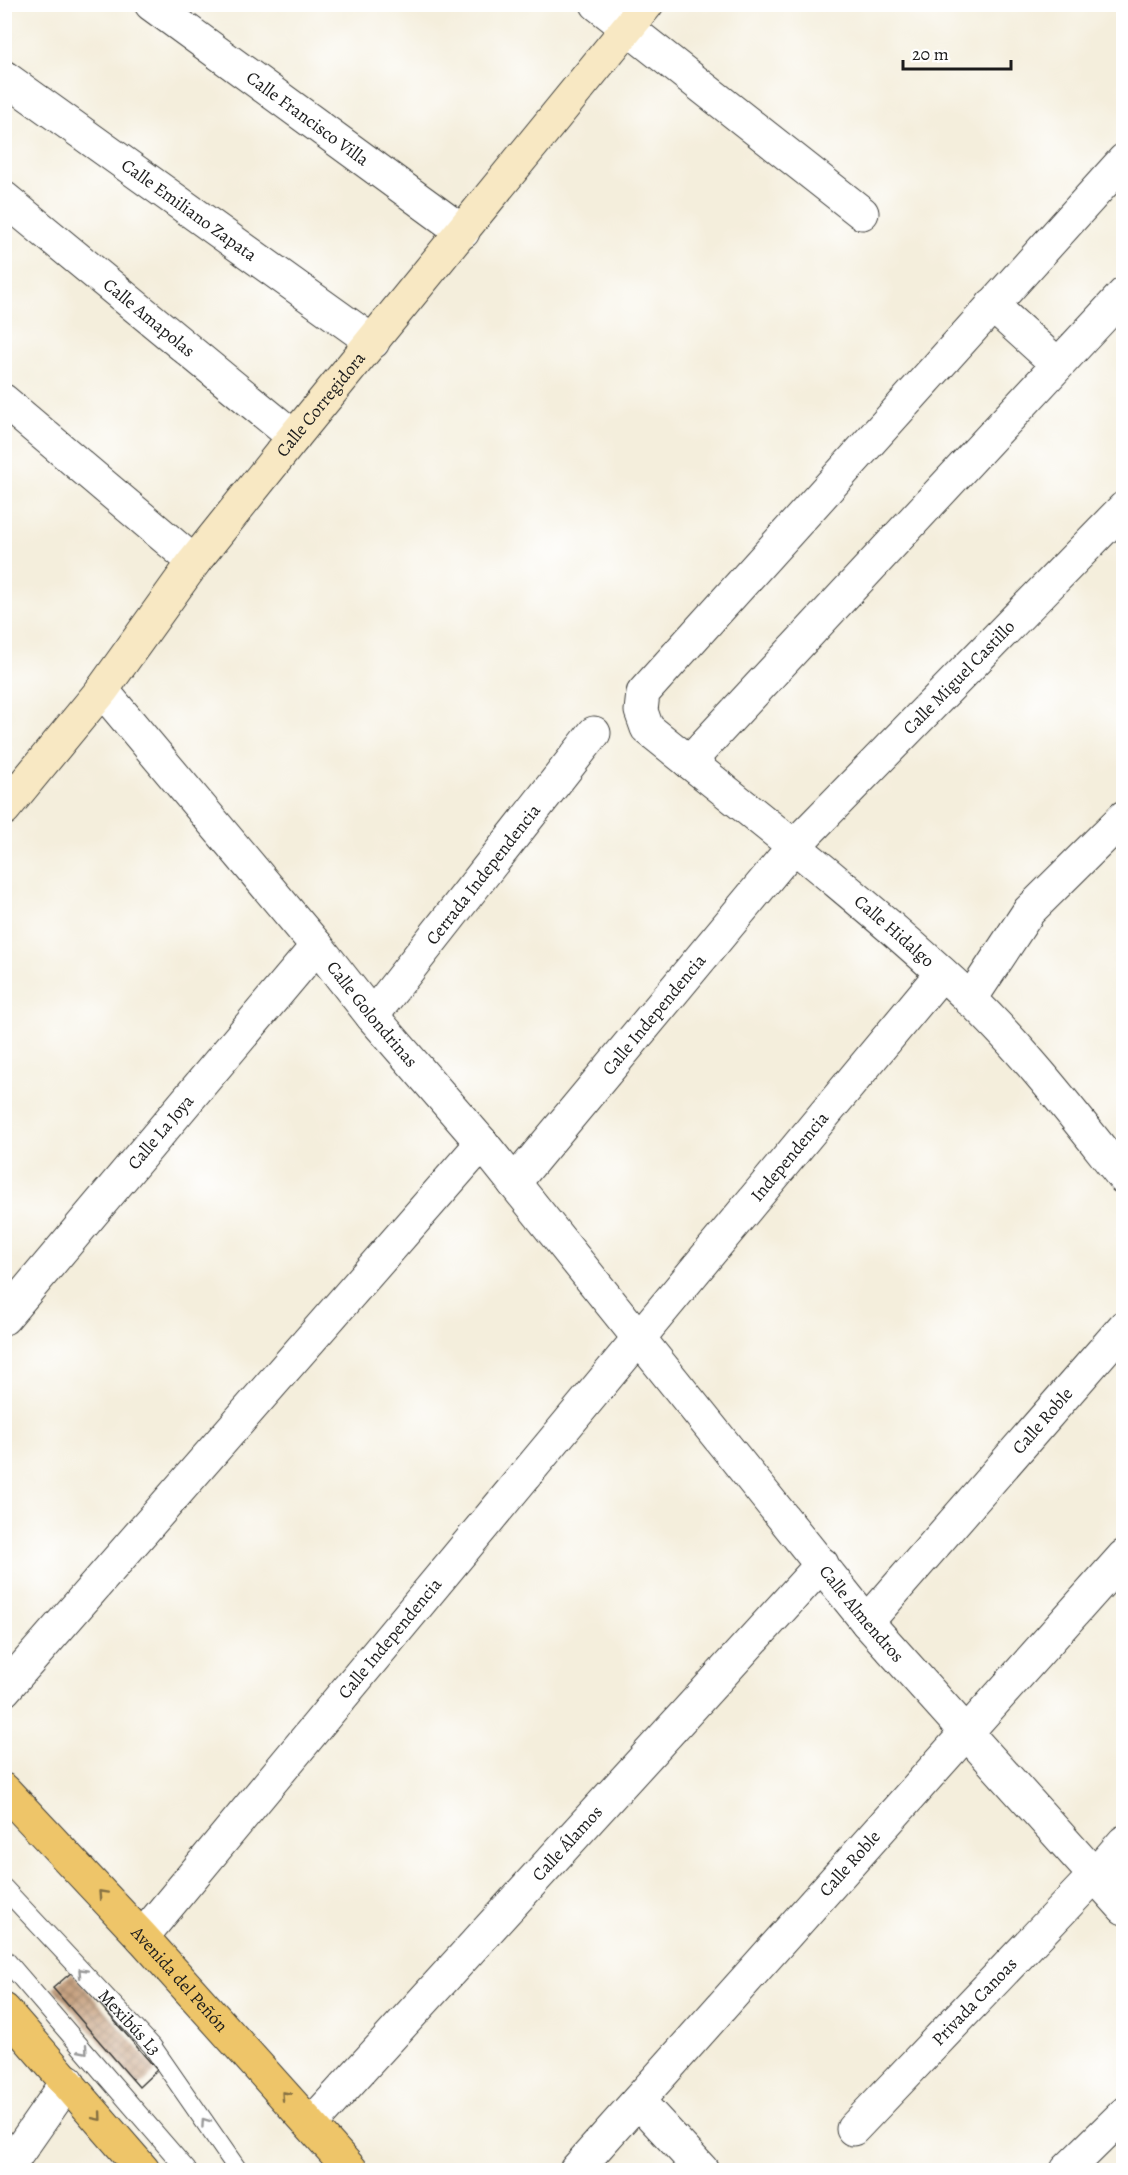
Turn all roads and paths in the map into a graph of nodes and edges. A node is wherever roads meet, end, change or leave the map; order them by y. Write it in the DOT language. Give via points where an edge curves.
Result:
graph roads {
  1 [pos="152,4"];
  2 [pos="597,4"];
  3 [pos="638,16"];
  4 [pos="4,77"];
  5 [pos="1124,160"];
  6 [pos="4,198"];
  7 [pos="861,213"];
  8 [pos="463,232"];
  9 [pos="1124,294"];
  10 [pos="992,305"];
  11 [pos="373,342"];
  12 [pos="1057,364"];
  13 [pos="4,401"];
  14 [pos="294,437"];
  15 [pos="1124,508"];
  16 [pos="194,562"];
  17 [pos="102,690"];
  18 [pos="594,733"];
  19 [pos="689,762"];
  20 [pos="4,809"];
  21 [pos="1124,817"];
  22 [pos="794,846"];
  23 [pos="317,946"];
  24 [pos="942,974"];
  25 [pos="970,1000"];
  26 [pos="372,1016"];
  27 [pos="482,1143"];
  28 [pos="1124,1178"];
  29 [pos="514,1183"];
  30 [pos="4,1318"];
  31 [pos="1124,1327"];
  32 [pos="638,1340"];
  33 [pos="1124,1556"];
  34 [pos="822,1564"];
  35 [pos="867,1622"];
  36 [pos="4,1690"];
  37 [pos="967,1735"];
  38 [pos="4,1790"];
  39 [pos="1124,1842"];
  40 [pos="1095,1875"];
  41 [pos="4,1888"];
  42 [pos="1124,1908"];
  43 [pos="142,1937"];
  44 [pos="4,1958"];
  45 [pos="4,2010"];
  46 [pos="68,2081"];
  47 [pos="638,2101"];
  48 [pos="1124,2114"];
  49 [pos="311,2124"];
  50 [pos="853,2129"];
  51 [pos="6,2170"];
  52 [pos="144,2170"];
  53 [pos="187,2170"];
  54 [pos="238,2170"];
  55 [pos="351,2170"];
  56 [pos="576,2170"];
  57 [pos="702,2170"];
  58 [pos="1067,2170"];
  1 -- 8 [label="street, Calle Francisco Villa"];
  2 -- 3 [label="street"];
  3 -- 7 [label="street"];
  3 -- 8 [label="main road, Calle Corregidora"];
  4 -- 11 [label="street, Calle Emiliano Zapata"];
  5 -- 10 [label="street"];
  6 -- 14 [label="street, Calle Amapolas"];
  8 -- 11 [label="main road, Calle Corregidora"];
  9 -- 12 [label="street"];
  10 -- 12 [label="street"];
  10 -- 19 [label="street, Calle Hidalgo" via="643,693 641,711 647,728"];
  11 -- 14 [label="main road, Calle Corregidora"];
  12 -- 19 [label="street"];
  13 -- 16 [label="street"];
  14 -- 16 [label="main road, Calle Corregidora"];
  15 -- 22 [label="street, Calle Miguel Castillo"];
  16 -- 17 [label="main road, Calle Corregidora"];
  17 -- 20 [label="main road, Calle Corregidora"];
  17 -- 23 [label="street, Calle Golondrinas"];
  18 -- 26 [label="street, Cerrada Independencia"];
  19 -- 22 [label="street, Calle Hidalgo"];
  21 -- 25 [label="street" via="1029,911"];
  22 -- 24 [label="street, Calle Hidalgo"];
  22 -- 29 [label="street, Calle Independencia"];
  23 -- 26 [label="street, Calle Golondrinas"];
  23 -- 30 [label="street, Calle La Joya"];
  24 -- 25 [label="street, Calle Hidalgo"];
  24 -- 32 [label="street, Independencia"];
  25 -- 28 [label="street, Calle Hidalgo" via="1070,1109"];
  26 -- 27 [label="street, Calle Golondrinas"];
  27 -- 29 [label="street, Calle Golondrinas"];
  27 -- 36 [label="street"];
  29 -- 32 [label="street, Calle Golondrinas"];
  31 -- 35 [label="street, Calle Roble"];
  32 -- 34 [label="street, Calle Almendros"];
  32 -- 43 [label="street, Calle Independencia"];
  33 -- 37 [label="street, Calle Roble"];
  34 -- 35 [label="street, Calle Almendros"];
  34 -- 49 [label="street, Calle Álamos"];
  35 -- 37 [label="street, Calle Almendros"];
  37 -- 40 [label="street, Calle Almendros"];
  37 -- 47 [label="street, Calle Roble"];
  43 -- 38 [label="main road, Avenida del Peñón, one-way"];
  39 -- 40 [label="street, Privada Canoas"];
  40 -- 42 [label="street"];
  40 -- 50 [label="street, Privada Canoas"];
  54 -- 41 [label="lane, Mexibús L3, one-way" via="152,2046"];
  49 -- 43 [label="main road, Avenida del Peñón, one-way"];
  44 -- 53 [label="lane, one-way"];
  45 -- 46 [label="main road"];
  46 -- 51 [label="street"];
  46 -- 52 [label="main road, one-way"];
  47 -- 56 [label="street, Calle Roble"];
  47 -- 57 [label="street"];
  48 -- 58 [label="street"];
  49 -- 55 [label="main road, Avenida del Peñón"];
}
